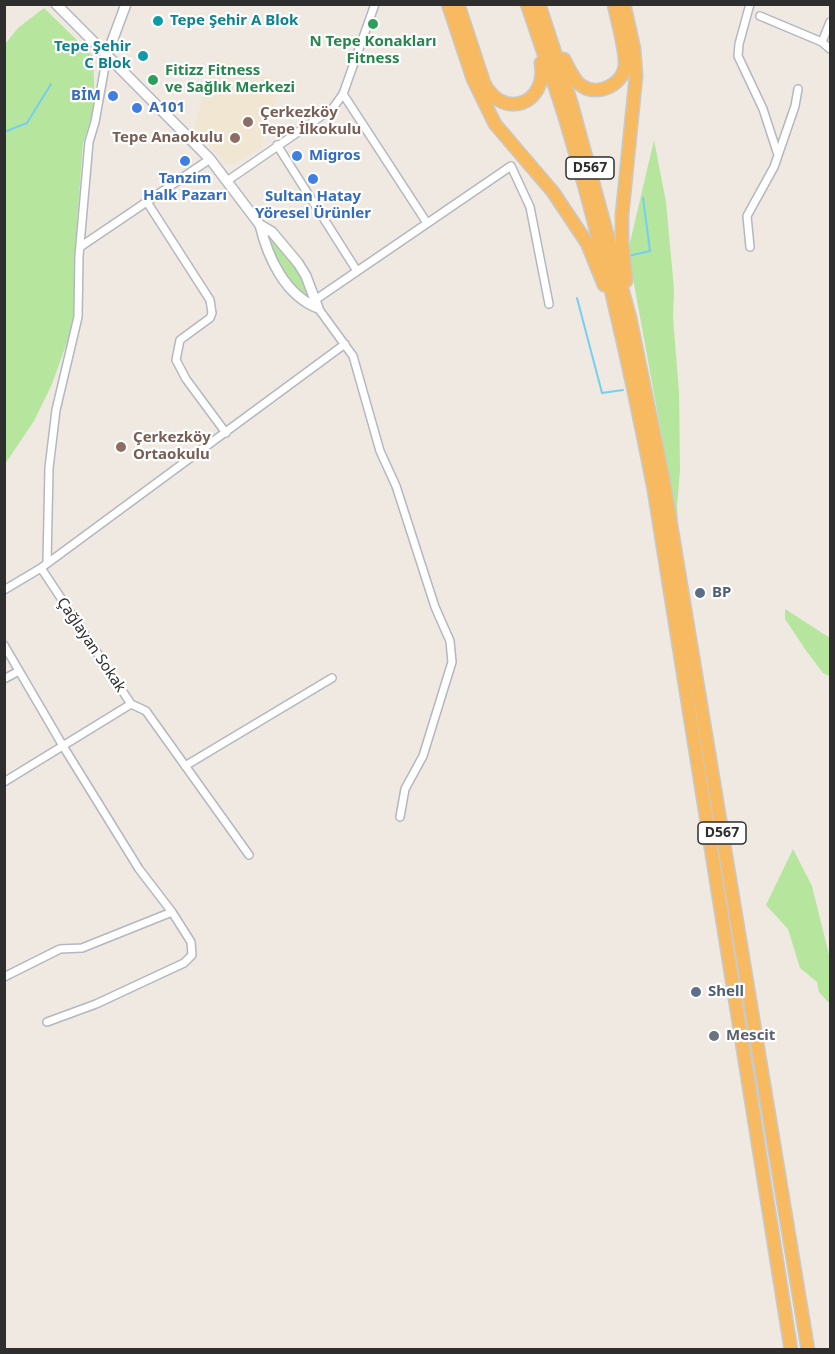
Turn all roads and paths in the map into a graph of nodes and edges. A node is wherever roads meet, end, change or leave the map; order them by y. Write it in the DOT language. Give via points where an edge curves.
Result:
graph roads {
  1 [pos="56,4"];
  2 [pos="126,4"];
  3 [pos="375,4"];
  4 [pos="448,4"];
  5 [pos="458,4"];
  6 [pos="527,4"];
  7 [pos="539,4"];
  8 [pos="614,4"];
  9 [pos="624,4"];
  10 [pos="750,4"];
  11 [pos="760,16"];
  12 [pos="539,22"];
  13 [pos="831,22"];
  14 [pos="822,42"];
  15 [pos="831,49"];
  16 [pos="106,55"];
  17 [pos="798,89"];
  18 [pos="343,94"];
  19 [pos="277,146"];
  20 [pos="777,152"];
  21 [pos="210,159"];
  22 [pos="227,181"];
  23 [pos="147,202"];
  24 [pos="427,223"];
  25 [pos="260,225"];
  26 [pos="80,247"];
  27 [pos="750,247"];
  28 [pos="357,271"];
  29 [pos="317,304"];
  30 [pos="549,304"];
  31 [pos="623,319"];
  32 [pos="345,344"];
  33 [pos="226,433"];
  34 [pos="44,566"];
  35 [pos="4,590"];
  36 [pos="4,645"];
  37 [pos="19,671"];
  38 [pos="332,678"];
  39 [pos="4,679"];
  40 [pos="131,704"];
  41 [pos="63,746"];
  42 [pos="185,766"];
  43 [pos="4,782"];
  44 [pos="400,817"];
  45 [pos="249,855"];
  46 [pos="172,912"];
  47 [pos="4,977"];
  48 [pos="47,1022"];
  49 [pos="791,1350"];
  50 [pos="808,1350"];
  1 -- 16 [label="street"];
  2 -- 16 [label="street"];
  3 -- 18 [label="street"];
  4 -- 31 [label="highway" via="473,79 495,124 553,192 587,243"];
  5 -- 12 [label="highway" via="489,92 514,105 534,96 541,85"];
  6 -- 12 [label="highway, D567"];
  7 -- 12 [label="highway, D567"];
  8 -- 12 [label="highway" via="625,66 613,86 601,89 581,86"];
  9 -- 31 [label="highway" via="636,76 622,215"];
  10 -- 20 [label="street" via="738,56 763,109"];
  11 -- 14 [label="street"];
  12 -- 31 [label="highway, D567" via="586,152"];
  13 -- 14 [label="street"];
  14 -- 15 [label="street"];
  16 -- 21 [label="street"];
  16 -- 26 [label="street" via="89,142"];
  17 -- 20 [label="street"];
  18 -- 19 [label="street" via="333,108"];
  18 -- 24 [label="street"];
  19 -- 22 [label="street"];
  19 -- 28 [label="street"];
  20 -- 27 [label="street" via="774,167 747,216"];
  21 -- 22 [label="street"];
  21 -- 23 [label="street"];
  22 -- 25 [label="street"];
  23 -- 26 [label="street"];
  23 -- 33 [label="street" via="210,300 210,318 180,340 176,360"];
  24 -- 28 [label="street"];
  24 -- 30 [label="street" via="511,166 530,207"];
  25 -- 29 [label="street" via="272,232 298,263"];
  25 -- 29 [label="street" via="268,252 283,280 311,305"];
  26 -- 34 [label="street" via="78,317 56,410 49,468"];
  28 -- 29 [label="street"];
  29 -- 32 [label="street"];
  31 -- 49 [label="highway, D567" via="654,490"];
  31 -- 50 [label="highway, D567" via="664,483"];
  32 -- 33 [label="street"];
  32 -- 44 [label="street" via="353,356 380,451 450,641 452,662 423,756 405,789"];
  33 -- 34 [label="street" via="117,517"];
  34 -- 35 [label="street"];
  34 -- 40 [label="street, Çağlayan Sokak" via="49,582"];
  36 -- 37 [label="street"];
  37 -- 39 [label="street"];
  37 -- 41 [label="street"];
  38 -- 42 [label="street"];
  40 -- 41 [label="street, Çağlayan Sokak"];
  40 -- 42 [label="street" via="146,711"];
  41 -- 43 [label="street, Çağlayan Sokak"];
  41 -- 46 [label="street" via="139,868"];
  42 -- 45 [label="street"];
  46 -- 47 [label="street" via="82,948 60,949"];
  46 -- 48 [label="street" via="191,942 192,955 184,963"];
}
